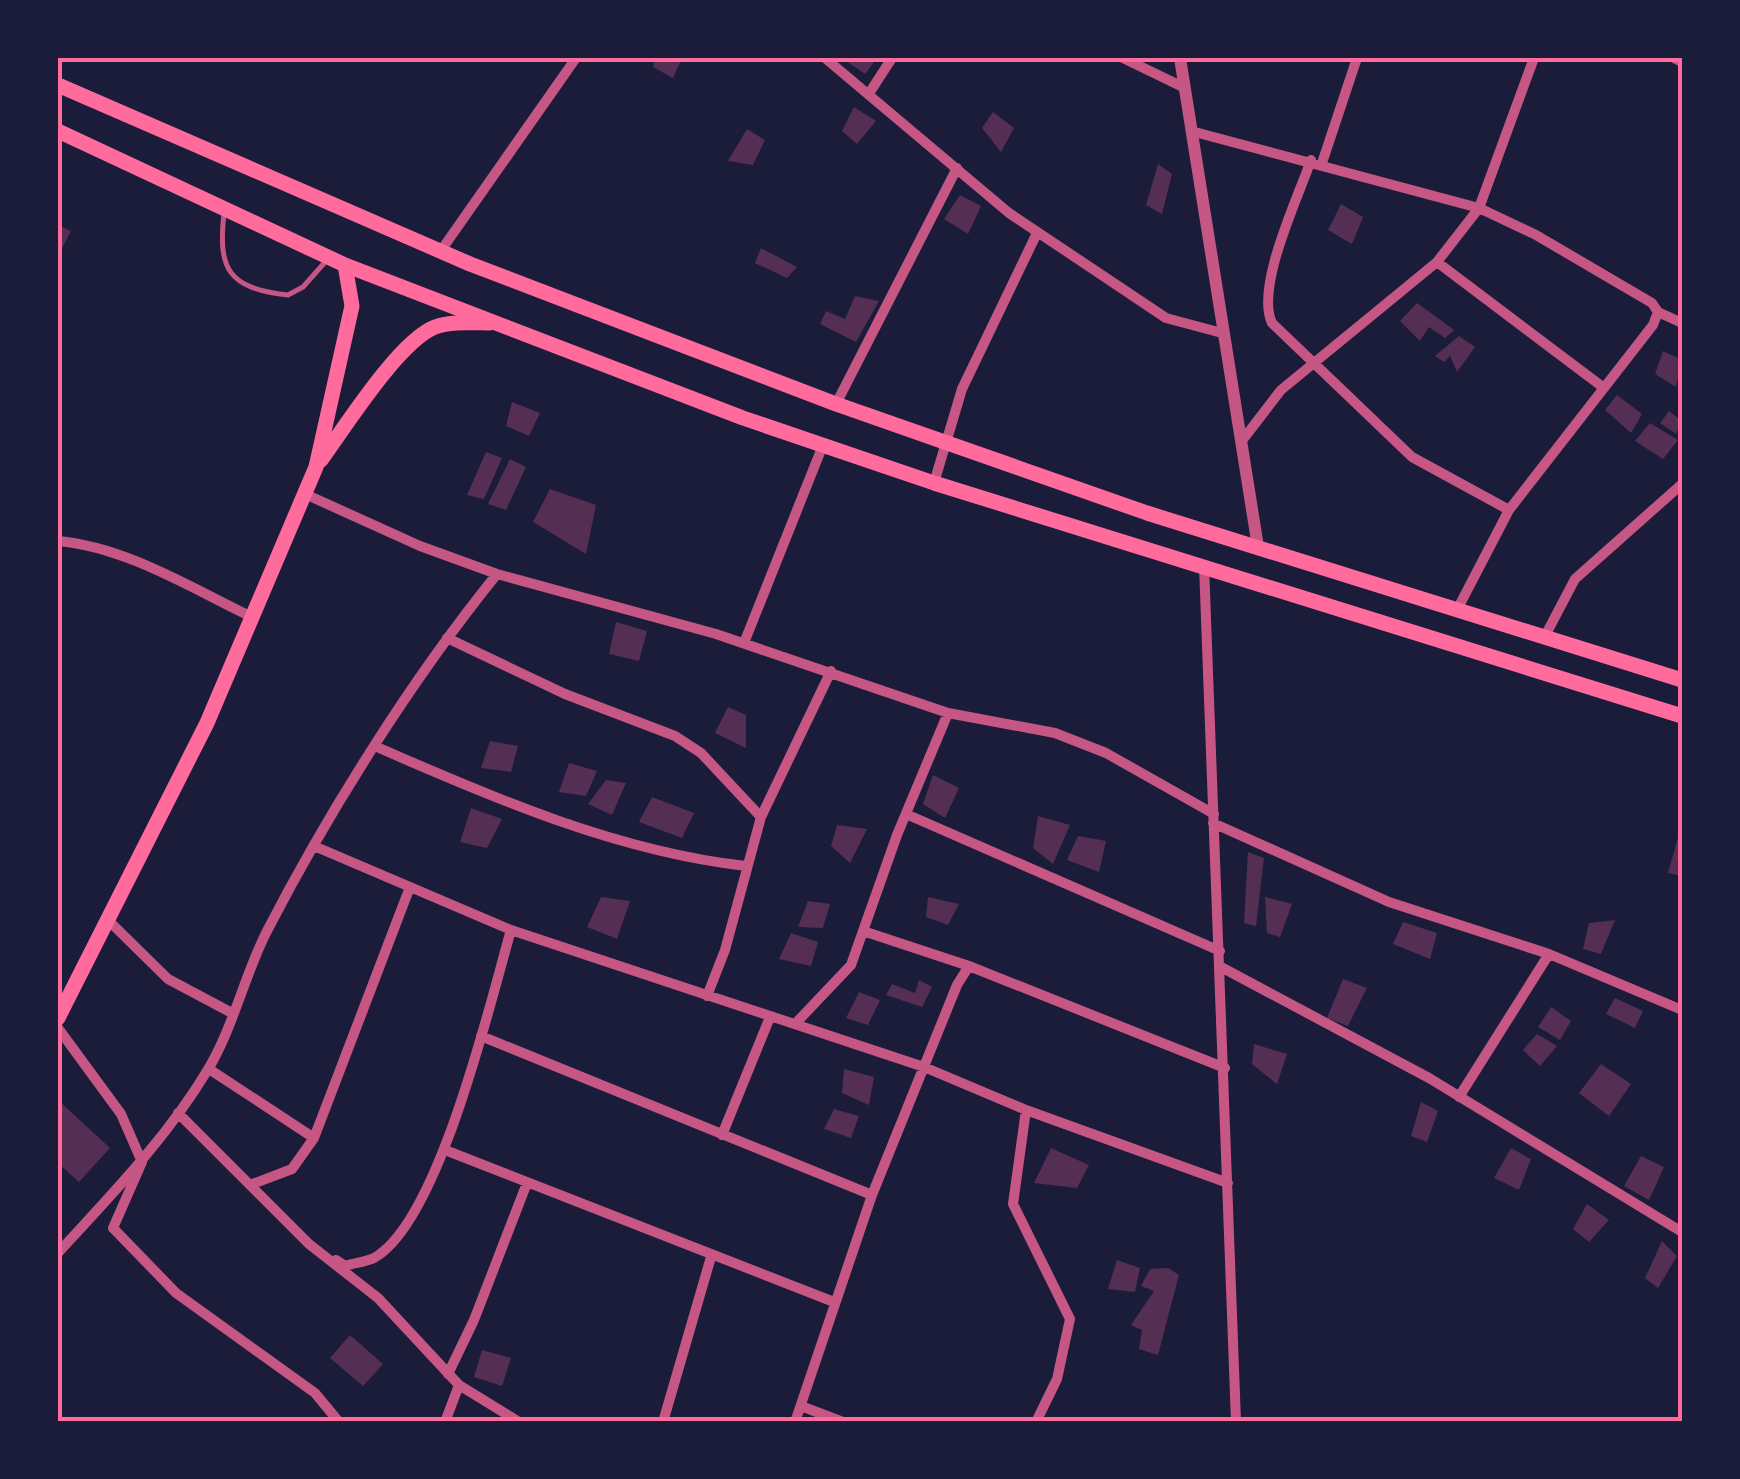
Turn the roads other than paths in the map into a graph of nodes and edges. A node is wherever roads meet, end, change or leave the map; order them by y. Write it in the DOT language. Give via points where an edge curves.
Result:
graph roads {
  1 [pos="576,58"];
  2 [pos="825,58"];
  3 [pos="892,58"];
  4 [pos="1123,58"];
  5 [pos="1180,58"];
  6 [pos="1357,58"];
  7 [pos="1534,58"];
  8 [pos="1674,58"];
  9 [pos="1682,62"];
  10 [pos="58,85"];
  11 [pos="1185,88"];
  12 [pos="870,92"];
  13 [pos="58,131"];
  14 [pos="1191,131"];
  15 [pos="1317,162"];
  16 [pos="957,168"];
  17 [pos="1480,208"];
  18 [pos="224,210"];
  19 [pos="1038,232"];
  20 [pos="440,252"];
  21 [pos="337,261"];
  22 [pos="1437,262"];
  23 [pos="1658,312"];
  24 [pos="502,323"];
  25 [pos="1682,323"];
  26 [pos="1222,333"];
  27 [pos="1314,361"];
  28 [pos="1604,388"];
  29 [pos="836,404"];
  30 [pos="947,442"];
  31 [pos="1240,443"];
  32 [pos="823,445"];
  33 [pos="316,467"];
  34 [pos="934,482"];
  35 [pos="1682,484"];
  36 [pos="305,494"];
  37 [pos="1509,510"];
  38 [pos="58,541"];
  39 [pos="1258,548"];
  40 [pos="1204,564"];
  41 [pos="497,574"];
  42 [pos="1458,608"];
  43 [pos="252,617"];
  44 [pos="1545,636"];
  45 [pos="447,638"];
  46 [pos="744,643"];
  47 [pos="831,671"];
  48 [pos="1682,680"];
  49 [pos="948,714"];
  50 [pos="1682,716"];
  51 [pos="377,748"];
  52 [pos="906,814"];
  53 [pos="761,816"];
  54 [pos="1214,819"];
  55 [pos="314,846"];
  56 [pos="746,866"];
  57 [pos="410,886"];
  58 [pos="109,921"];
  59 [pos="511,930"];
  60 [pos="863,932"];
  61 [pos="1220,951"];
  62 [pos="1550,954"];
  63 [pos="970,966"];
  64 [pos="1221,967"];
  65 [pos="707,996"];
  66 [pos="1682,1010"];
  67 [pos="232,1013"];
  68 [pos="770,1016"];
  69 [pos="58,1018"];
  70 [pos="796,1023"];
  71 [pos="58,1028"];
  72 [pos="481,1036"];
  73 [pos="924,1067"];
  74 [pos="1225,1068"];
  75 [pos="209,1069"];
  76 [pos="1460,1096"];
  77 [pos="1026,1110"];
  78 [pos="178,1112"];
  79 [pos="722,1135"];
  80 [pos="314,1138"];
  81 [pos="445,1150"];
  82 [pos="142,1162"];
  83 [pos="528,1183"];
  84 [pos="1228,1183"];
  85 [pos="250,1185"];
  86 [pos="872,1195"];
  87 [pos="1682,1232"];
  88 [pos="310,1244"];
  89 [pos="58,1253"];
  90 [pos="711,1258"];
  91 [pos="834,1302"];
  92 [pos="448,1374"];
  93 [pos="458,1384"];
  94 [pos="800,1406"];
  95 [pos="339,1422"];
  96 [pos="445,1422"];
  97 [pos="519,1422"];
  98 [pos="663,1422"];
  99 [pos="795,1422"];
  100 [pos="843,1422"];
  101 [pos="1036,1422"];
  102 [pos="1236,1422"];
  1 -- 20 [label="street"];
  2 -- 12 [label="street"];
  3 -- 12 [label="street"];
  4 -- 11 [label="street"];
  5 -- 11 [label="street"];
  6 -- 15 [label="street"];
  7 -- 17 [label="street"];
  8 -- 9 [label="street"];
  10 -- 20 [label="main road"];
  11 -- 14 [label="street"];
  12 -- 16 [label="street"];
  13 -- 18 [label="main road"];
  14 -- 15 [label="street"];
  14 -- 26 [label="street"];
  15 -- 17 [label="street"];
  15 -- 27 [label="street" via="1272,273 1266,310"];
  16 -- 19 [label="street"];
  16 -- 29 [label="street"];
  17 -- 22 [label="street"];
  17 -- 23 [label="street"];
  18 -- 21 [label="main road"];
  18 -- 21 [label="lane" via="221,259 228,274 244,283 288,295"];
  19 -- 26 [label="street" via="1166,318"];
  19 -- 30 [label="street" via="977,354"];
  20 -- 29 [label="main road"];
  21 -- 24 [label="main road"];
  21 -- 33 [label="main road" via="352,306"];
  22 -- 27 [label="street"];
  22 -- 28 [label="street"];
  23 -- 25 [label="street"];
  23 -- 28 [label="street"];
  24 -- 32 [label="main road" via="610,370"];
  24 -- 33 [label="main road" via="439,326 421,334"];
  26 -- 31 [label="street"];
  27 -- 31 [label="street" via="1281,390"];
  27 -- 37 [label="street" via="1412,458"];
  28 -- 37 [label="street"];
  29 -- 30 [label="main road"];
  30 -- 34 [label="street"];
  30 -- 39 [label="main road"];
  31 -- 39 [label="street"];
  32 -- 34 [label="main road"];
  32 -- 46 [label="street"];
  33 -- 36 [label="main road"];
  34 -- 40 [label="main road"];
  35 -- 44 [label="street" via="1575,579"];
  36 -- 41 [label="street"];
  36 -- 43 [label="main road"];
  37 -- 42 [label="street"];
  38 -- 43 [label="street" via="154,570"];
  39 -- 42 [label="main road"];
  40 -- 50 [label="main road"];
  40 -- 54 [label="street"];
  41 -- 45 [label="street"];
  41 -- 46 [label="street"];
  42 -- 44 [label="main road"];
  43 -- 58 [label="main road"];
  44 -- 48 [label="main road"];
  45 -- 51 [label="street"];
  45 -- 53 [label="street" via="675,736 701,752"];
  46 -- 47 [label="street"];
  47 -- 49 [label="street"];
  47 -- 53 [label="street"];
  49 -- 52 [label="street"];
  49 -- 54 [label="street" via="1056,733 1106,753"];
  51 -- 55 [label="street"];
  51 -- 56 [label="street" via="629,842"];
  52 -- 60 [label="street"];
  52 -- 61 [label="street"];
  53 -- 56 [label="street"];
  54 -- 61 [label="street"];
  54 -- 62 [label="street" via="1389,902"];
  55 -- 57 [label="street"];
  55 -- 67 [label="street" via="265,934"];
  56 -- 65 [label="street"];
  57 -- 59 [label="street"];
  57 -- 80 [label="street"];
  58 -- 67 [label="street" via="168,980"];
  58 -- 69 [label="main road"];
  59 -- 65 [label="street"];
  59 -- 72 [label="street"];
  60 -- 63 [label="street"];
  60 -- 70 [label="street" via="851,965"];
  61 -- 64 [label="street"];
  62 -- 66 [label="street"];
  62 -- 76 [label="street"];
  63 -- 73 [label="street"];
  63 -- 74 [label="street"];
  64 -- 74 [label="street"];
  64 -- 76 [label="street"];
  65 -- 68 [label="street"];
  67 -- 75 [label="street"];
  68 -- 70 [label="street"];
  68 -- 79 [label="street"];
  70 -- 73 [label="street"];
  71 -- 82 [label="street" via="121,1114"];
  72 -- 79 [label="street"];
  72 -- 81 [label="street"];
  73 -- 77 [label="street"];
  73 -- 86 [label="street"];
  74 -- 84 [label="street"];
  75 -- 78 [label="street"];
  75 -- 80 [label="street"];
  76 -- 87 [label="street"];
  77 -- 84 [label="street"];
  77 -- 101 [label="street" via="1013,1204 1070,1318 1057,1379"];
  78 -- 82 [label="street"];
  78 -- 85 [label="street"];
  79 -- 86 [label="street"];
  80 -- 85 [label="street" via="292,1169"];
  81 -- 83 [label="street"];
  81 -- 88 [label="street" via="420,1209 374,1258 344,1266"];
  82 -- 89 [label="street"];
  82 -- 95 [label="street" via="113,1228 176,1293 315,1392"];
  83 -- 90 [label="street"];
  83 -- 92 [label="street"];
  84 -- 102 [label="street"];
  85 -- 88 [label="street"];
  86 -- 91 [label="street"];
  88 -- 92 [label="street" via="378,1298"];
  90 -- 91 [label="street"];
  90 -- 98 [label="street"];
  91 -- 94 [label="street"];
  92 -- 93 [label="street"];
  93 -- 96 [label="street"];
  93 -- 97 [label="street"];
  94 -- 99 [label="street"];
  94 -- 100 [label="street"];
}
